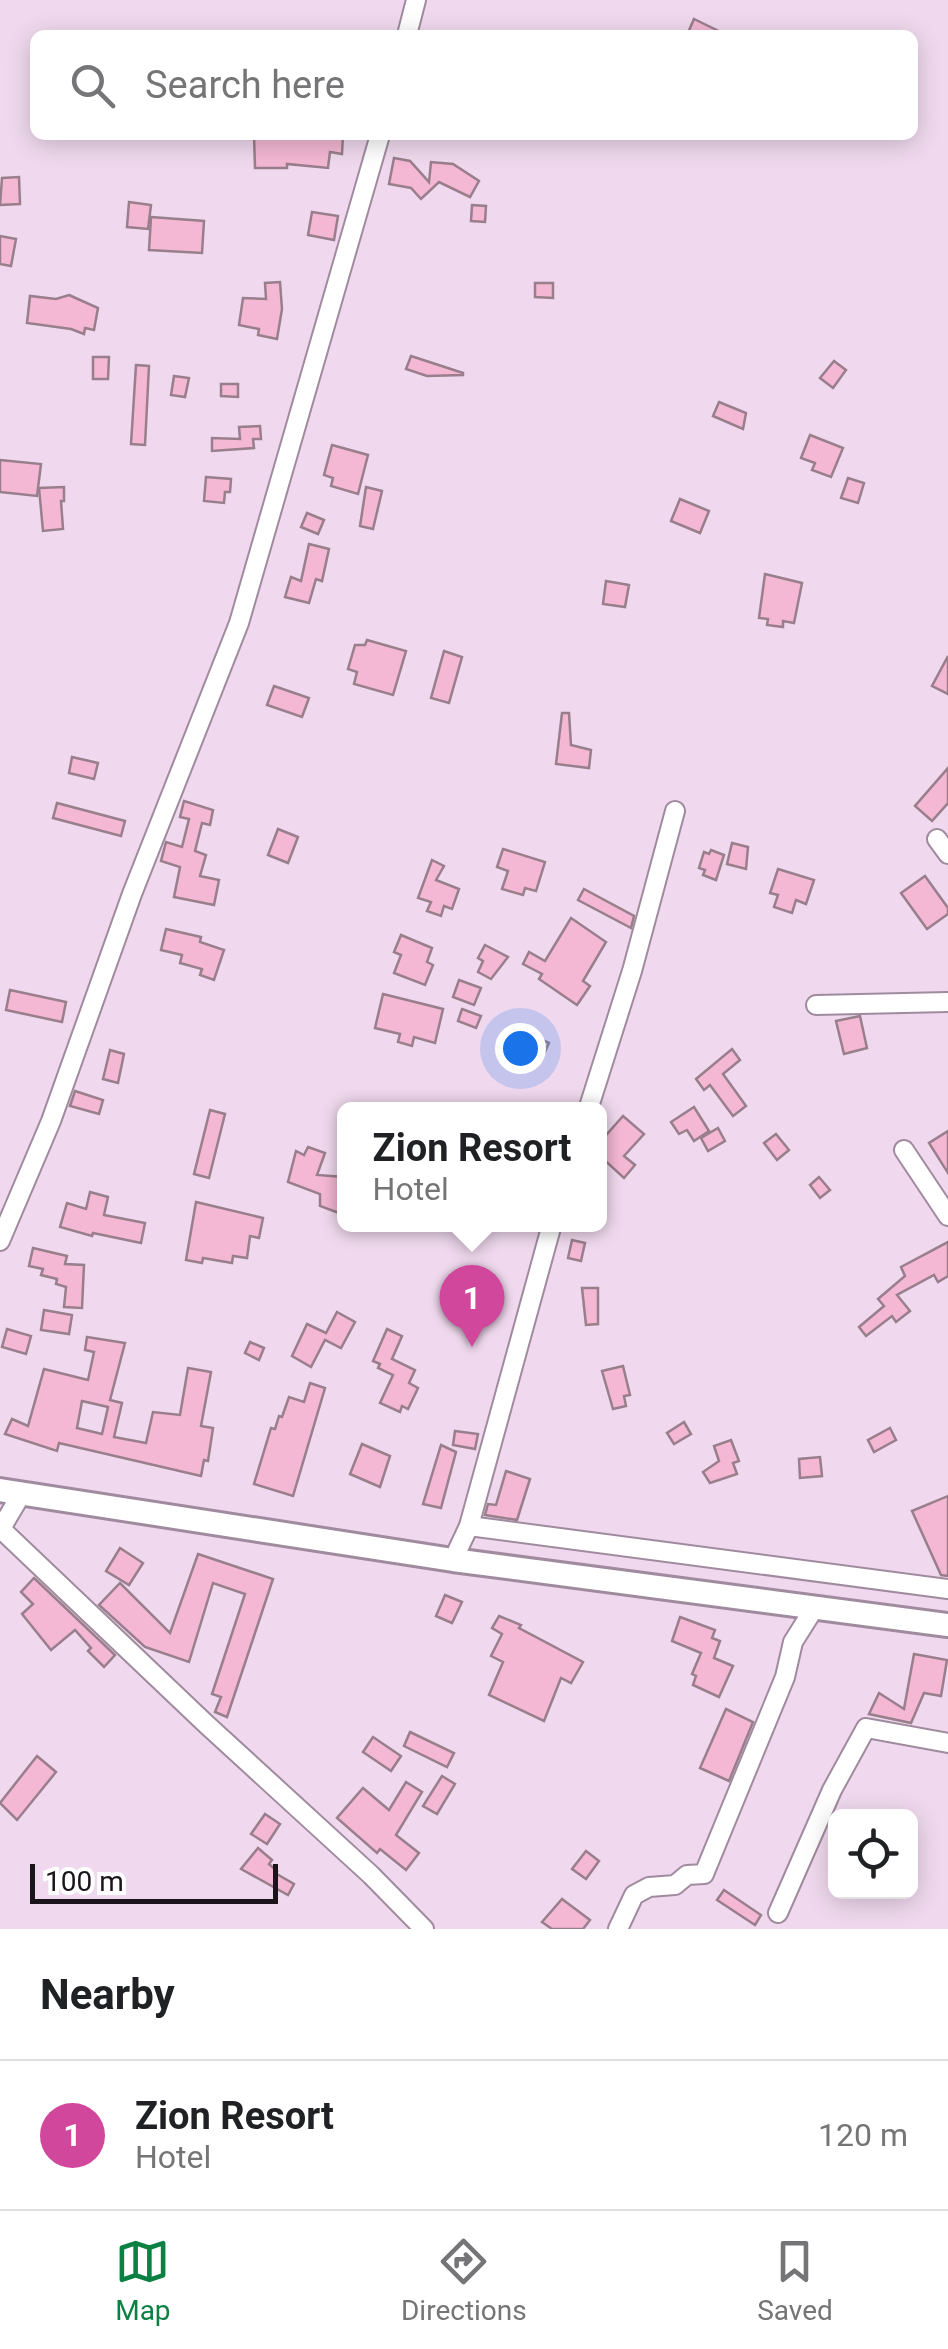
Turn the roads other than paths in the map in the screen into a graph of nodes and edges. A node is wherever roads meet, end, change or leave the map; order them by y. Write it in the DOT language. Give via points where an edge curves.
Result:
graph roads {
  1 [pos="416,0"];
  2 [pos="408,30"];
  3 [pos="379,140"];
  4 [pos="675,810"];
  5 [pos="948,1002"];
  6 [pos="816,1004"];
  7 [pos="591,1102"];
  8 [pos="904,1150"];
  9 [pos="948,1216"];
  10 [pos="550,1232"];
  11 [pos="0,1241"];
  12 [pos="11,1492"];
  13 [pos="469,1526"];
  14 [pos="0,1529"];
  15 [pos="453,1560"];
  16 [pos="948,1589"];
  17 [pos="815,1608"];
  18 [pos="948,1625"];
  19 [pos="948,1743"];
  20 [pos="778,1913"];
  21 [pos="424,1929"];
  22 [pos="618,1929"];
  1 -- 2 [label="street"];
  3 -- 11 [label="street" via="239,623"];
  4 -- 7 [label="street"];
  5 -- 6 [label="street"];
  8 -- 9 [label="street"];
  10 -- 13 [label="street"];
  12 -- 14 [label="street"];
  12 -- 15 [label="street"];
  13 -- 15 [label="street"];
  13 -- 16 [label="street"];
  14 -- 21 [label="street"];
  15 -- 17 [label="street"];
  17 -- 18 [label="street"];
  17 -- 22 [label="street" via="793,1642 704,1874 634,1895"];
  19 -- 20 [label="street" via="866,1728"];
}
